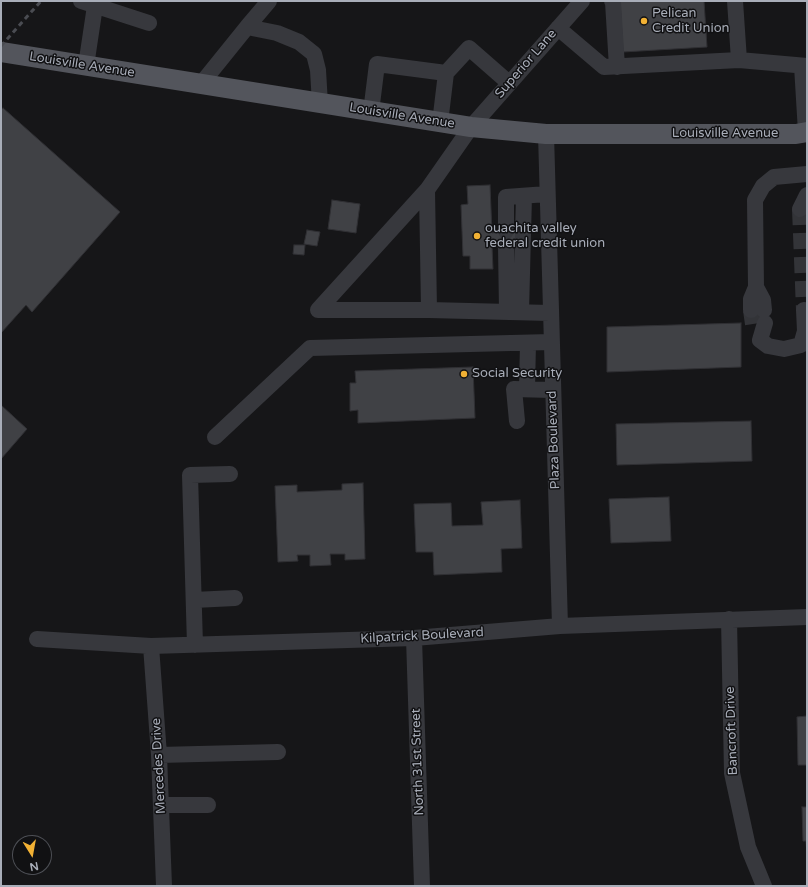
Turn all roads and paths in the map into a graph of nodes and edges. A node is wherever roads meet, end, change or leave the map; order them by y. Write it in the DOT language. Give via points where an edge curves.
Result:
graph roads {
  1 [pos="269,1"];
  2 [pos="582,1"];
  3 [pos="612,1"];
  4 [pos="735,1"];
  5 [pos="88,4"];
  6 [pos="149,23"];
  7 [pos="247,27"];
  8 [pos="558,28"];
  9 [pos="1,52"];
  10 [pos="739,60"];
  11 [pos="86,66"];
  12 [pos="805,66"];
  13 [pos="617,67"];
  14 [pos="446,73"];
  15 [pos="509,83"];
  16 [pos="201,84"];
  17 [pos="320,104"];
  18 [pos="371,112"];
  19 [pos="440,123"];
  20 [pos="471,127"];
  21 [pos="806,132"];
  22 [pos="546,134"];
  23 [pos="807,174"];
  24 [pos="427,190"];
  25 [pos="547,194"];
  26 [pos="807,195"];
  27 [pos="524,196"];
  28 [pos="800,209"];
  29 [pos="506,231"];
  30 [pos="506,247"];
  31 [pos="429,310"];
  32 [pos="514,312"];
  33 [pos="550,313"];
  34 [pos="805,315"];
  35 [pos="551,342"];
  36 [pos="528,343"];
  37 [pos="527,389"];
  38 [pos="552,390"];
  39 [pos="516,421"];
  40 [pos="215,437"];
  41 [pos="230,474"];
  42 [pos="235,598"];
  43 [pos="194,600"];
  44 [pos="807,617"];
  45 [pos="730,619"];
  46 [pos="560,626"];
  47 [pos="414,638"];
  48 [pos="37,639"];
  49 [pos="195,645"];
  50 [pos="151,646"];
  51 [pos="278,752"];
  52 [pos="159,755"];
  53 [pos="161,805"];
  54 [pos="208,805"];
  55 [pos="164,886"];
  56 [pos="422,886"];
  57 [pos="764,886"];
  1 -- 7 [label="street"];
  2 -- 8 [label="street, Superior Lane"];
  3 -- 13 [label="street"];
  4 -- 10 [label="street"];
  5 -- 6 [label="street"];
  5 -- 11 [label="street"];
  7 -- 16 [label="street"];
  7 -- 17 [label="street" via="277,33 299,42 314,54 318,70"];
  8 -- 13 [label="street" via="604,67"];
  8 -- 15 [label="street, Superior Lane"];
  9 -- 11 [label="main road, Louisville Avenue"];
  10 -- 12 [label="street"];
  10 -- 13 [label="street"];
  11 -- 16 [label="main road, Louisville Avenue"];
  12 -- 21 [label="street"];
  14 -- 15 [label="street" via="469,48"];
  14 -- 18 [label="street" via="377,64"];
  14 -- 19 [label="street"];
  15 -- 20 [label="street, Superior Lane"];
  16 -- 17 [label="main road, Louisville Avenue"];
  17 -- 18 [label="main road, Louisville Avenue"];
  18 -- 19 [label="main road, Louisville Avenue"];
  19 -- 20 [label="main road, Louisville Avenue"];
  20 -- 22 [label="main road, Louisville Avenue"];
  20 -- 24 [label="street, Superior Lane"];
  21 -- 22 [label="main road, Louisville Avenue"];
  22 -- 25 [label="street, Plaza Boulevard"];
  23 -- 34 [label="street" via="774,177 763,186 755,200 756,287 764,300 758,317 760,340 768,346 784,350 801,345 805,331"];
  24 -- 31 [label="street"];
  24 -- 31 [label="street, Superior Lane" via="318,310"];
  25 -- 27 [label="street"];
  25 -- 33 [label="street, Plaza Boulevard"];
  26 -- 28 [label="street"];
  27 -- 29 [label="street" via="506,197"];
  27 -- 32 [label="street"];
  30 -- 32 [label="street"];
  31 -- 32 [label="street"];
  32 -- 33 [label="street"];
  33 -- 35 [label="street, Plaza Boulevard"];
  35 -- 36 [label="street"];
  35 -- 38 [label="street, Plaza Boulevard"];
  36 -- 37 [label="street"];
  36 -- 40 [label="street" via="310,348"];
  37 -- 38 [label="street"];
  37 -- 39 [label="street" via="514,389"];
  38 -- 46 [label="street, Plaza Boulevard"];
  41 -- 43 [label="street" via="190,475"];
  42 -- 43 [label="street"];
  43 -- 49 [label="street"];
  44 -- 45 [label="street, Kilpatrick Boulevard"];
  45 -- 46 [label="street, Kilpatrick Boulevard"];
  45 -- 57 [label="street, Bancroft Drive" via="732,773 748,847"];
  46 -- 47 [label="street, Kilpatrick Boulevard"];
  47 -- 49 [label="street, Kilpatrick Boulevard"];
  47 -- 56 [label="street, North 31st Street"];
  48 -- 50 [label="street, Kilpatrick Boulevard"];
  49 -- 50 [label="street, Kilpatrick Boulevard"];
  50 -- 52 [label="street, Mercedes Drive"];
  51 -- 52 [label="street"];
  52 -- 53 [label="street, Mercedes Drive"];
  53 -- 54 [label="street"];
  53 -- 55 [label="street, Mercedes Drive"];
}
